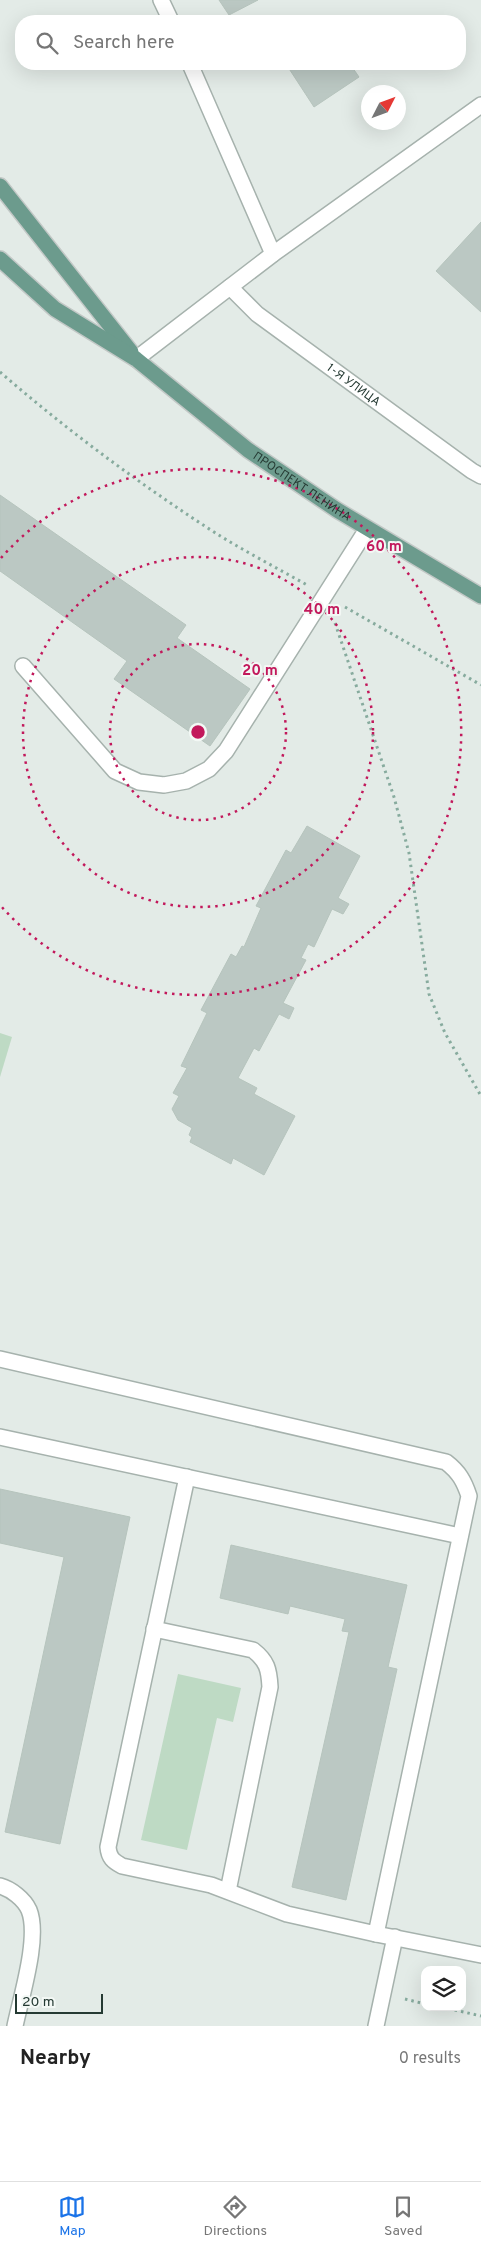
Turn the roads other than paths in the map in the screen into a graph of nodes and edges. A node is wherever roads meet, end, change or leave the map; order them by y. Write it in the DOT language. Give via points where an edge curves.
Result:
graph roads {
  1 [pos="161,0"];
  2 [pos="168,15"];
  3 [pos="193,70"];
  4 [pos="481,105"];
  5 [pos="0,186"];
  6 [pos="273,254"];
  7 [pos="0,259"];
  8 [pos="230,287"];
  9 [pos="136,359"];
  10 [pos="481,476"];
  11 [pos="367,528"];
  12 [pos="481,596"];
  13 [pos="23,666"];
  14 [pos="0,1360"];
  15 [pos="0,1437"];
  16 [pos="187,1477"];
  17 [pos="460,1536"];
  18 [pos="154,1629"];
  19 [pos="0,1886"];
  20 [pos="228,1891"];
  21 [pos="376,1934"];
  22 [pos="395,1937"];
  23 [pos="481,1956"];
  24 [pos="15,2026"];
  25 [pos="376,2026"];
  1 -- 2 [label="street"];
  3 -- 6 [label="street"];
  4 -- 6 [label="street"];
  5 -- 9 [label="main road, ПРОСПЕКТ ЛЕНИНА"];
  6 -- 8 [label="street"];
  7 -- 9 [label="main road, ПРОСПЕКТ ЛЕНИНА" via="55,309"];
  8 -- 9 [label="street"];
  8 -- 10 [label="street, 1-Я УЛИЦА" via="257,314"];
  9 -- 11 [label="main road, ПРОСПЕКТ ЛЕНИНА" via="248,450"];
  11 -- 12 [label="main road, ПРОСПЕКТ ЛЕНИНА"];
  11 -- 13 [label="street" via="226,751 209,769 186,781 164,785 139,782 115,771"];
  14 -- 17 [label="street" via="446,1462 463,1479 469,1496"];
  15 -- 16 [label="street"];
  16 -- 17 [label="street"];
  16 -- 18 [label="street"];
  17 -- 21 [label="street"];
  18 -- 20 [label="street" via="253,1650 264,1658 269,1668 270,1687"];
  18 -- 20 [label="street" via="108,1854 122,1866"];
  19 -- 24 [label="street" via="18,1895 29,1910 33,1942"];
  20 -- 21 [label="street" via="287,1914"];
  21 -- 22 [label="street"];
  22 -- 23 [label="street"];
  22 -- 25 [label="street"];
}
